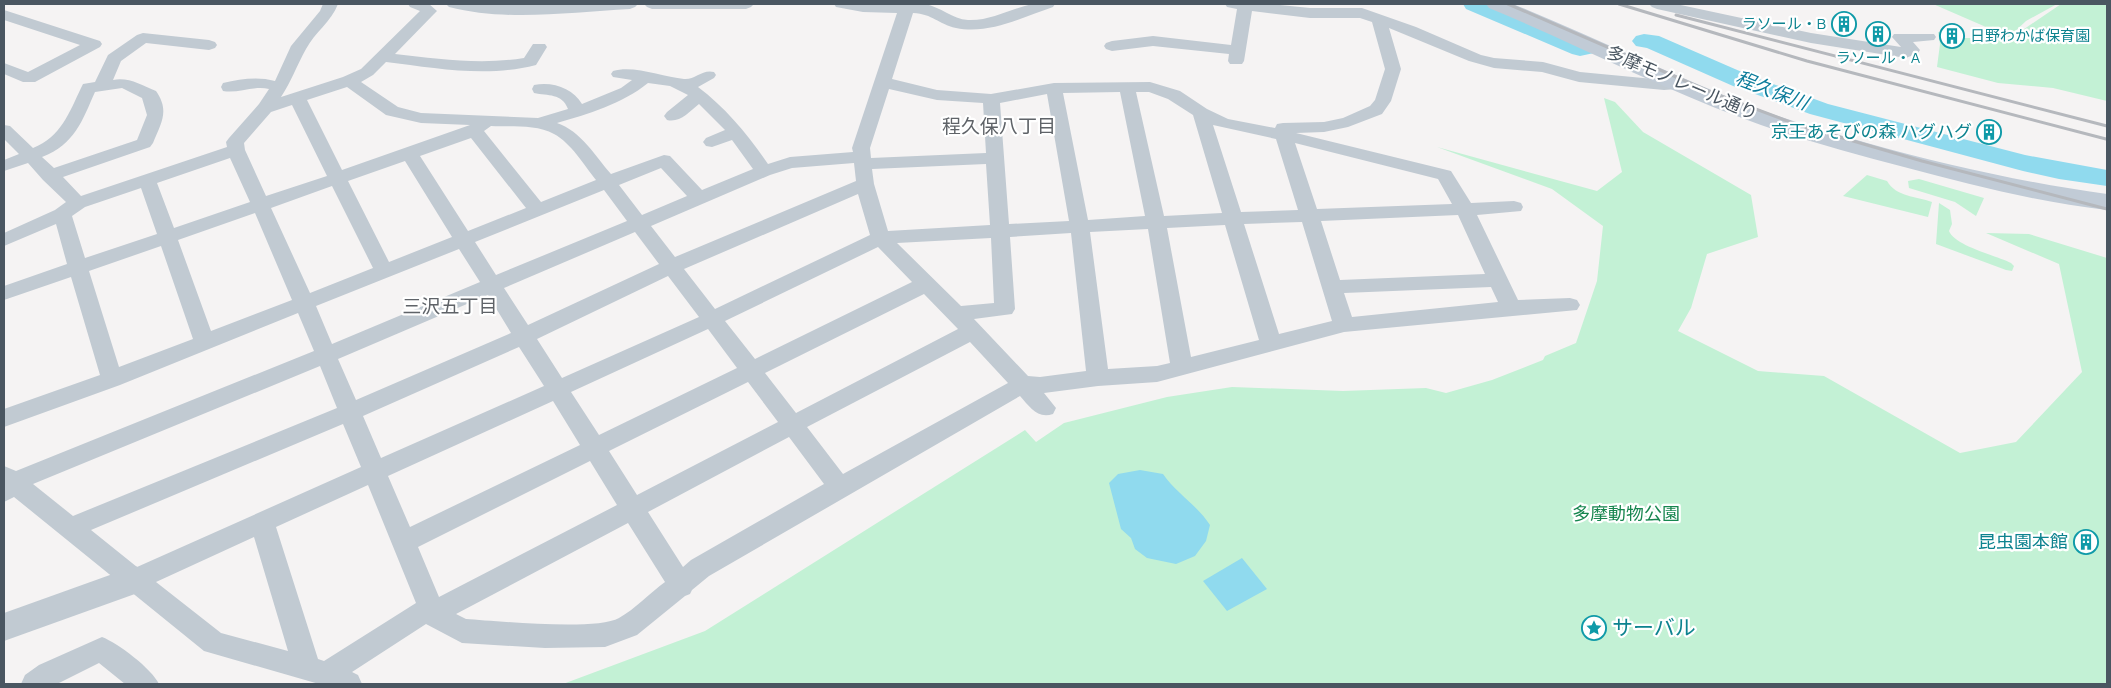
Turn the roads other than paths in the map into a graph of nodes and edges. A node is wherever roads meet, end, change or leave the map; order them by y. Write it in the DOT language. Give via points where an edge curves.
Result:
graph roads {
  1 [pos="330,4"];
  2 [pos="415,4"];
  3 [pos="454,4"];
  4 [pos="630,4"];
  5 [pos="652,4"];
  6 [pos="746,4"];
  7 [pos="841,4"];
  8 [pos="1048,4"];
  9 [pos="1496,4"];
  10 [pos="1530,4"];
  11 [pos="588,5"];
  12 [pos="1238,5"];
  13 [pos="1666,5"];
  14 [pos="907,6"];
  15 [pos="4,15"];
  16 [pos="1379,19"];
  17 [pos="1928,37"];
  18 [pos="209,46"];
  19 [pos="1112,46"];
  20 [pos="539,47"];
  21 [pos="383,57"];
  22 [pos="4,68"];
  23 [pos="619,74"];
  24 [pos="708,75"];
  25 [pos="644,78"];
  26 [pos="349,81"];
  27 [pos="1675,81"];
  28 [pos="882,82"];
  29 [pos="100,87"];
  30 [pos="229,87"];
  31 [pos="279,87"];
  32 [pos="1127,87"];
  33 [pos="1054,88"];
  34 [pos="540,89"];
  35 [pos="691,92"];
  36 [pos="297,98"];
  37 [pos="991,99"];
  38 [pos="265,108"];
  39 [pos="577,112"];
  40 [pos="1201,113"];
  41 [pos="673,116"];
  42 [pos="539,123"];
  43 [pos="481,126"];
  44 [pos="1259,129"];
  45 [pos="4,130"];
  46 [pos="736,132"];
  47 [pos="1284,135"];
  48 [pos="712,142"];
  49 [pos="236,150"];
  50 [pos="409,153"];
  51 [pos="32,155"];
  52 [pos="994,158"];
  53 [pos="4,166"];
  54 [pos="863,168"];
  55 [pos="764,171"];
  56 [pos="49,176"];
  57 [pos="338,177"];
  58 [pos="147,179"];
  59 [pos="608,183"];
  60 [pos="2107,192"];
  61 [pos="699,198"];
  62 [pos="2107,202"];
  63 [pos="261,203"];
  64 [pos="1514,207"];
  65 [pos="70,208"];
  66 [pos="1465,209"];
  67 [pos="538,211"];
  68 [pos="1310,216"];
  69 [pos="1233,219"];
  70 [pos="1156,222"];
  71 [pos="639,224"];
  72 [pos="1080,226"];
  73 [pos="999,231"];
  74 [pos="166,236"];
  75 [pos="880,238"];
  76 [pos="4,240"];
  77 [pos="464,240"];
  78 [pos="78,267"];
  79 [pos="671,267"];
  80 [pos="384,271"];
  81 [pos="1498,280"];
  82 [pos="926,284"];
  83 [pos="492,285"];
  84 [pos="1333,287"];
  85 [pos="4,292"];
  86 [pos="304,303"];
  87 [pos="1570,305"];
  88 [pos="1511,308"];
  89 [pos="712,320"];
  90 [pos="964,322"];
  91 [pos="1344,325"];
  92 [pos="524,336"];
  93 [pos="204,342"];
  94 [pos="1271,344"];
  95 [pos="326,355"];
  96 [pos="1182,368"];
  97 [pos="751,371"];
  98 [pos="1098,378"];
  99 [pos="112,379"];
  100 [pos="1024,384"];
  101 [pos="557,389"];
  102 [pos="1044,408"];
  103 [pos="350,412"];
  104 [pos="4,418"];
  105 [pos="792,424"];
  106 [pos="594,448"];
  107 [pos="375,472"];
  108 [pos="7,483"];
  109 [pos="840,487"];
  110 [pos="632,508"];
  111 [pos="262,523"];
  112 [pos="71,528"];
  113 [pos="404,542"];
  114 [pos="135,580"];
  115 [pos="681,586"];
  116 [pos="433,613"];
  117 [pos="4,627"];
  118 [pos="327,675"];
  119 [pos="35,684"];
  120 [pos="145,684"];
  1 -- 31 [label="street" via="299,46"];
  2 -- 21 [label="street" via="429,11"];
  3 -- 11 [label="street" via="474,8"];
  4 -- 11 [label="street"];
  5 -- 6 [label="street"];
  7 -- 14 [label="street" via="873,9"];
  8 -- 14 [label="street" via="971,25 956,24 928,9"];
  9 -- 27 [label="main road, 多摩モノレール通り"];
  10 -- 60 [label="main road, 多摩モノレール通り" via="1779,110 1997,171"];
  12 -- 16 [label="street" via="1310,13 1354,12"];
  12 -- 19 [label="street" via="1237,55 1153,41"];
  13 -- 17 [label="street" via="1812,38 1906,53 1912,50 1900,38"];
  14 -- 28 [label="street"];
  15 -- 22 [label="street" via="94,44 29,78"];
  16 -- 27 [label="street" via="1494,63 1543,67 1579,77 1664,85"];
  16 -- 44 [label="street" via="1393,69 1383,101 1376,110 1348,122 1324,127"];
  18 -- 29 [label="street" via="143,38 114,58"];
  20 -- 21 [label="street" via="530,62 500,67 455,66"];
  21 -- 26 [label="street" via="367,72"];
  23 -- 25 [label="street"];
  24 -- 35 [label="street"];
  25 -- 35 [label="street" via="678,83"];
  25 -- 39 [label="street" via="627,92"];
  26 -- 36 [label="street"];
  26 -- 43 [label="street" via="392,111"];
  27 -- 62 [label="main road, 多摩モノレール通り" via="1774,122 1918,164 2009,186"];
  28 -- 37 [label="street" via="937,95"];
  28 -- 54 [label="street" via="861,148"];
  29 -- 51 [label="street" via="89,88 70,129 46,149"];
  29 -- 56 [label="street" via="124,83 150,95 156,115 144,143"];
  30 -- 31 [label="street" via="262,82"];
  31 -- 38 [label="street"];
  32 -- 33 [label="street"];
  32 -- 40 [label="street" via="1150,88 1174,95"];
  32 -- 70 [label="street"];
  33 -- 37 [label="street"];
  33 -- 72 [label="street"];
  34 -- 39 [label="street" via="562,91 574,101"];
  35 -- 41 [label="street"];
  35 -- 46 [label="street"];
  36 -- 38 [label="street"];
  36 -- 57 [label="street"];
  37 -- 52 [label="street"];
  38 -- 49 [label="street" via="235,142"];
  39 -- 42 [label="street"];
  40 -- 44 [label="street" via="1224,123"];
  40 -- 69 [label="street"];
  42 -- 43 [label="street"];
  42 -- 59 [label="street" via="560,130 574,142"];
  43 -- 50 [label="street"];
  43 -- 67 [label="street"];
  44 -- 47 [label="street"];
  45 -- 51 [label="street"];
  46 -- 48 [label="street"];
  46 -- 55 [label="street"];
  47 -- 66 [label="street" via="1445,176"];
  47 -- 68 [label="street"];
  49 -- 58 [label="street"];
  49 -- 63 [label="street"];
  50 -- 57 [label="street"];
  50 -- 77 [label="street"];
  51 -- 53 [label="street"];
  51 -- 56 [label="street"];
  52 -- 54 [label="street"];
  52 -- 73 [label="street"];
  54 -- 55 [label="street" via="790,163"];
  54 -- 75 [label="street"];
  54 -- 79 [label="street"];
  55 -- 61 [label="street"];
  56 -- 65 [label="street"];
  57 -- 63 [label="street"];
  57 -- 80 [label="street"];
  58 -- 65 [label="street"];
  58 -- 74 [label="street"];
  59 -- 61 [label="street" via="664,160"];
  59 -- 67 [label="street"];
  59 -- 71 [label="street"];
  61 -- 71 [label="street"];
  63 -- 74 [label="street"];
  63 -- 86 [label="street"];
  64 -- 66 [label="street"];
  65 -- 76 [label="street"];
  65 -- 78 [label="street"];
  66 -- 68 [label="street"];
  66 -- 81 [label="street"];
  67 -- 77 [label="street"];
  68 -- 69 [label="street"];
  68 -- 84 [label="street"];
  69 -- 70 [label="street"];
  69 -- 94 [label="street"];
  70 -- 72 [label="street"];
  70 -- 96 [label="street"];
  71 -- 79 [label="street"];
  71 -- 83 [label="street"];
  72 -- 73 [label="street"];
  72 -- 98 [label="street"];
  73 -- 75 [label="street"];
  73 -- 90 [label="street" via="1005,309"];
  74 -- 78 [label="street"];
  74 -- 93 [label="street"];
  75 -- 82 [label="street"];
  75 -- 89 [label="street"];
  77 -- 80 [label="street"];
  77 -- 83 [label="street"];
  78 -- 85 [label="street"];
  78 -- 99 [label="street"];
  79 -- 89 [label="street"];
  79 -- 92 [label="street"];
  80 -- 86 [label="street"];
  81 -- 84 [label="street"];
  81 -- 88 [label="street"];
  82 -- 90 [label="street"];
  82 -- 97 [label="street"];
  83 -- 92 [label="street"];
  83 -- 95 [label="street"];
  84 -- 91 [label="street"];
  86 -- 93 [label="street"];
  86 -- 95 [label="street"];
  87 -- 88 [label="street"];
  88 -- 91 [label="street"];
  89 -- 97 [label="street"];
  89 -- 101 [label="street"];
  90 -- 100 [label="street"];
  90 -- 105 [label="street"];
  91 -- 94 [label="street"];
  92 -- 101 [label="street"];
  92 -- 103 [label="street"];
  93 -- 99 [label="street"];
  94 -- 96 [label="street"];
  95 -- 103 [label="street"];
  95 -- 108 [label="street"];
  96 -- 98 [label="street" via="1157,374"];
  97 -- 105 [label="street"];
  97 -- 106 [label="street"];
  98 -- 100 [label="street"];
  99 -- 104 [label="street"];
  100 -- 102 [label="street"];
  100 -- 109 [label="street"];
  101 -- 106 [label="street"];
  101 -- 107 [label="street"];
  103 -- 107 [label="street"];
  103 -- 112 [label="street"];
  105 -- 109 [label="street"];
  105 -- 110 [label="street"];
  106 -- 110 [label="street"];
  106 -- 113 [label="street"];
  107 -- 111 [label="street"];
  107 -- 113 [label="street"];
  108 -- 112 [label="street"];
  109 -- 115 [label="street" via="700,568"];
  110 -- 115 [label="street"];
  110 -- 116 [label="street"];
  111 -- 114 [label="street"];
  111 -- 118 [label="street"];
  112 -- 114 [label="street"];
  113 -- 116 [label="street"];
  114 -- 117 [label="street"];
  114 -- 118 [label="street" via="213,643"];
  115 -- 116 [label="street" via="628,627 605,635 545,636 462,631"];
  116 -- 118 [label="street" via="422,612"];
  119 -- 120 [label="street" via="102,649"];
}
